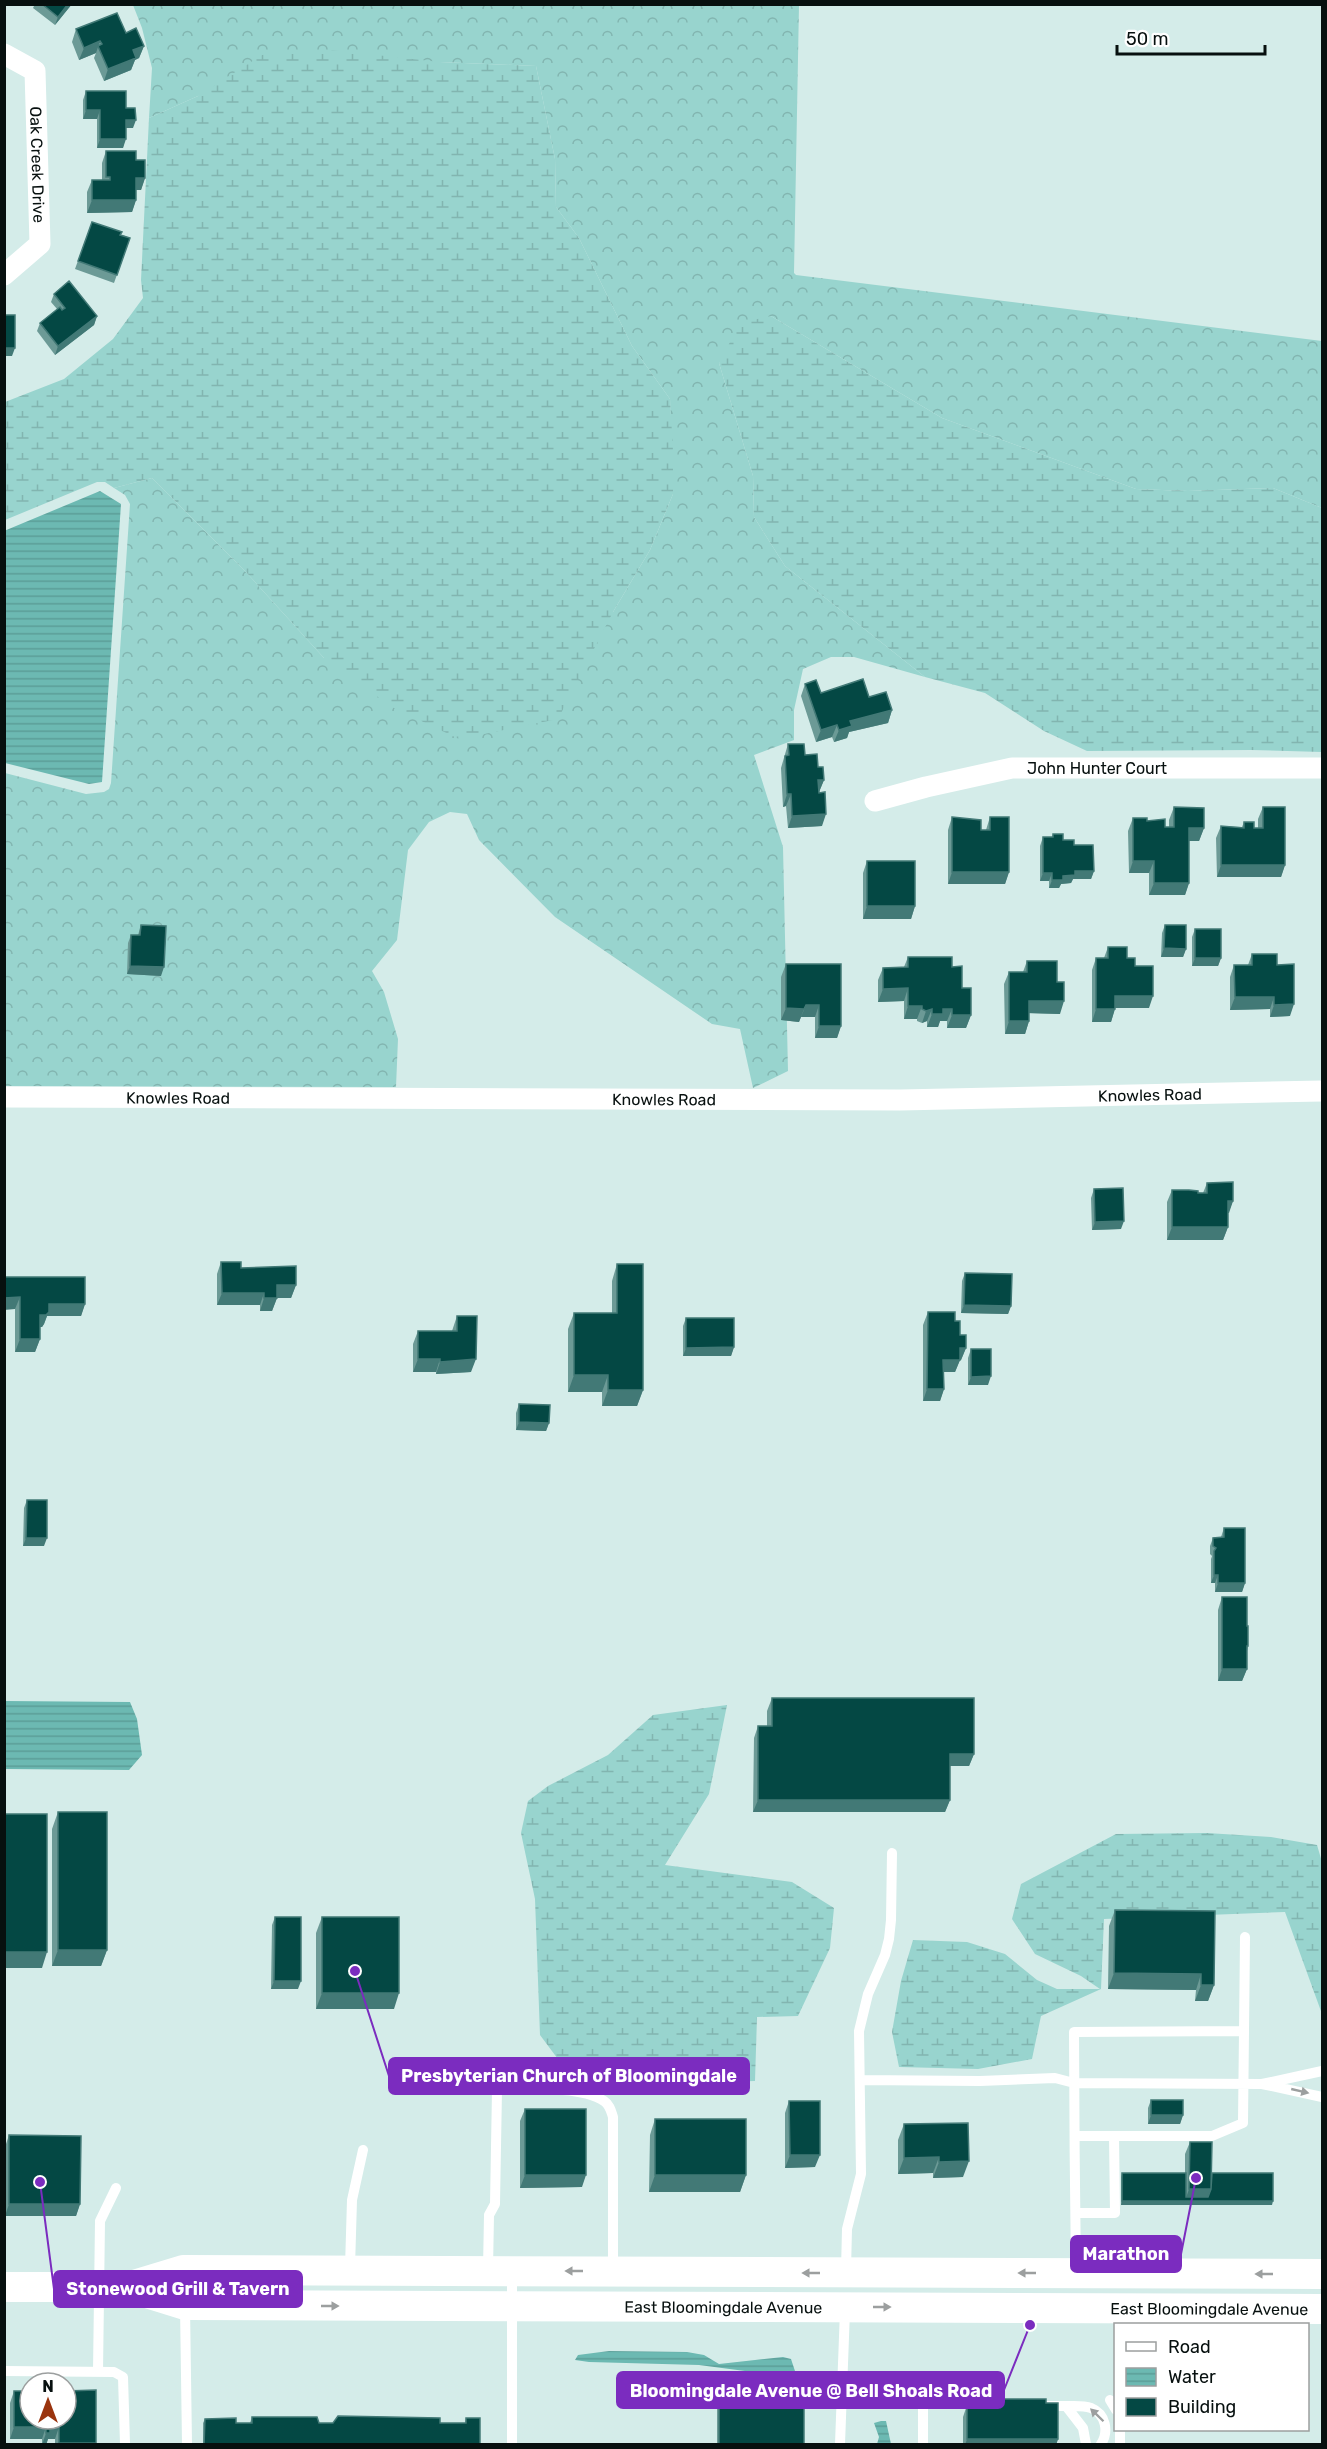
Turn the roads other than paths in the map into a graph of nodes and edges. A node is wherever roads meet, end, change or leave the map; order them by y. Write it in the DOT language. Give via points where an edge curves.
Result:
graph roads {
  1 [pos="4,54"];
  2 [pos="4,275"];
  3 [pos="1323,768"];
  4 [pos="875,801"];
  5 [pos="1323,1092"];
  6 [pos="4,1097"];
  7 [pos="892,1853"];
  8 [pos="1245,1937"];
  9 [pos="1244,2031"];
  10 [pos="1323,2071"];
  11 [pos="860,2080"];
  12 [pos="1074,2083"];
  13 [pos="1243,2084"];
  14 [pos="1262,2084"];
  15 [pos="1323,2097"];
  16 [pos="1075,2136"];
  17 [pos="1114,2136"];
  18 [pos="363,2150"];
  19 [pos="116,2188"];
  20 [pos="1076,2213"];
  21 [pos="350,2271"];
  22 [pos="500,2271"];
  23 [pos="613,2271"];
  24 [pos="846,2273"];
  25 [pos="1076,2273"];
  26 [pos="1323,2274"];
  27 [pos="4,2287"];
  28 [pos="112,2287"];
  29 [pos="185,2305"];
  30 [pos="512,2306"];
  31 [pos="846,2307"];
  32 [pos="1323,2308"];
  33 [pos="4,2371"];
  34 [pos="98,2372"];
  35 [pos="844,2380"];
  36 [pos="923,2380"];
  37 [pos="1010,2406"];
  38 [pos="1032,2406"];
  39 [pos="1066,2406"];
  40 [pos="125,2445"];
  41 [pos="187,2445"];
  42 [pos="512,2445"];
  43 [pos="840,2445"];
  44 [pos="923,2445"];
  45 [pos="1086,2445"];
  46 [pos="1101,2445"];
  1 -- 2 [label="street, Oak Creek Drive" via="35,71 40,244"];
  3 -- 4 [label="street, John Hunter Court" via="1012,768"];
  5 -- 6 [label="street, Knowles Road" via="900,1100"];
  7 -- 11 [label="lane" via="891,1920 885,1955 862,2013"];
  8 -- 9 [label="lane"];
  9 -- 12 [label="lane" via="1074,2032"];
  9 -- 13 [label="lane"];
  10 -- 14 [label="lane"];
  11 -- 12 [label="lane" via="1054,2078"];
  11 -- 24 [label="lane" via="861,2174 847,2229"];
  12 -- 13 [label="lane"];
  12 -- 16 [label="lane"];
  13 -- 14 [label="lane"];
  13 -- 17 [label="lane" via="1243,2123 1212,2136"];
  14 -- 15 [label="lane, one-way"];
  16 -- 17 [label="lane"];
  16 -- 20 [label="lane"];
  17 -- 20 [label="lane" via="1115,2213"];
  18 -- 21 [label="lane" via="352,2199"];
  19 -- 28 [label="lane" via="100,2221"];
  20 -- 25 [label="lane"];
  21 -- 22 [label="main road, East Bloomingdale Avenue"];
  21 -- 28 [label="main road, East Bloomingdale Avenue" via="183,2270"];
  23 -- 22 [label="main road, East Bloomingdale Avenue, one-way"];
  22 -- 23 [label="lane" via="489,2215 495,2204 497,2090 569,2091 608,2105 613,2117"];
  22 -- 30 [label="lane"];
  24 -- 23 [label="main road, East Bloomingdale Avenue, one-way"];
  25 -- 24 [label="main road, East Bloomingdale Avenue, one-way"];
  26 -- 25 [label="main road, East Bloomingdale Avenue, one-way"];
  27 -- 28 [label="main road, East Bloomingdale Avenue"];
  28 -- 29 [label="main road, East Bloomingdale Avenue"];
  28 -- 34 [label="lane"];
  29 -- 30 [label="main road, East Bloomingdale Avenue, one-way"];
  29 -- 41 [label="lane"];
  30 -- 31 [label="main road, East Bloomingdale Avenue"];
  30 -- 42 [label="lane"];
  31 -- 32 [label="main road, East Bloomingdale Avenue, one-way"];
  31 -- 35 [label="lane"];
  33 -- 34 [label="lane"];
  34 -- 40 [label="lane" via="114,2372 123,2377"];
  35 -- 36 [label="lane"];
  35 -- 43 [label="lane"];
  36 -- 37 [label="lane" via="987,2405"];
  36 -- 44 [label="lane"];
  38 -- 39 [label="lane"];
  39 -- 45 [label="lane" via="1083,2428"];
  46 -- 39 [label="lane, one-way" via="1106,2428 1097,2412 1083,2406"];
}
